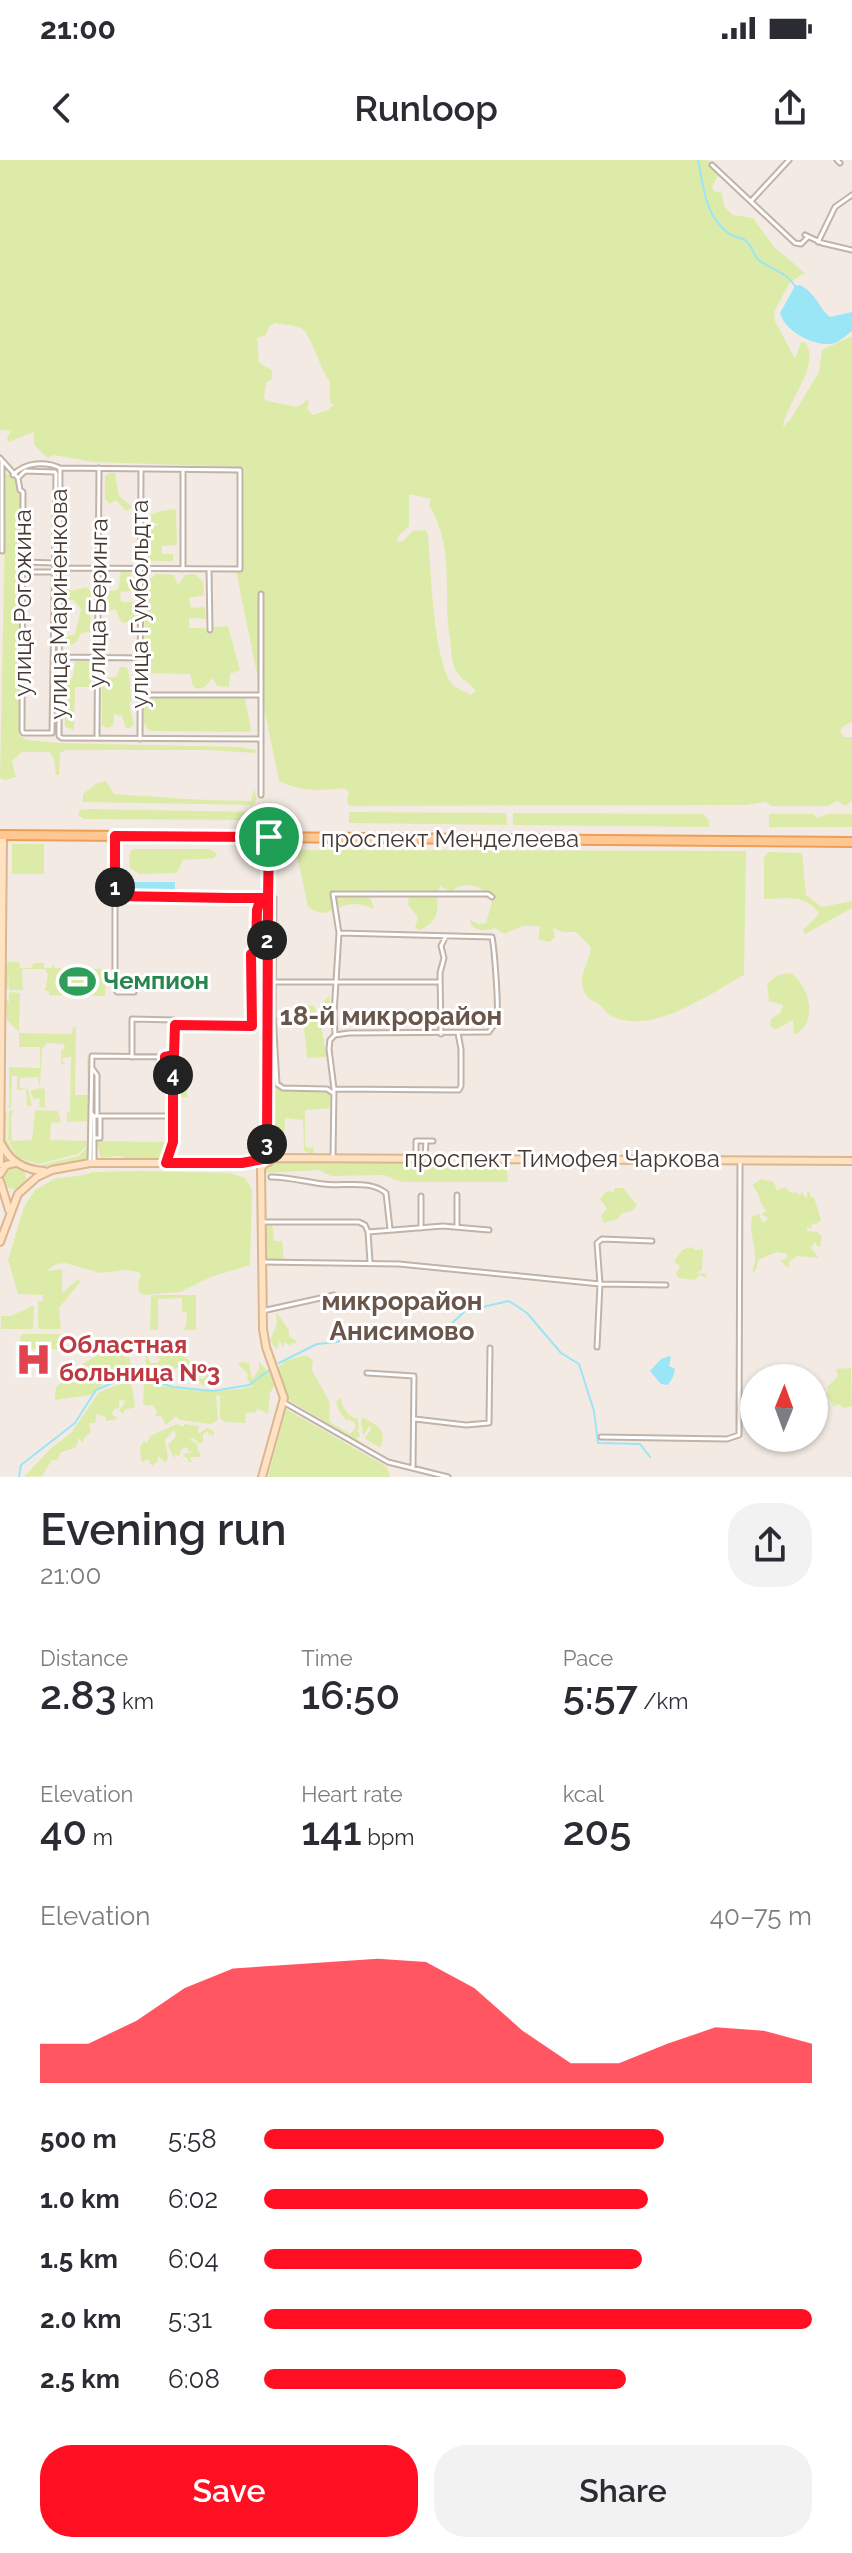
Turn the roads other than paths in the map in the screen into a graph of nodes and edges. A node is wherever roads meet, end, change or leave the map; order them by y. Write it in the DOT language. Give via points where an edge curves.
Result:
graph roads {
  1 [pos="789,160"];
  2 [pos="712,165"];
  3 [pos="852,195"];
  4 [pos="752,200"];
  5 [pos="818,242"];
  6 [pos="852,250"];
  7 [pos="1,460"];
  8 [pos="60,468"];
  9 [pos="99,468"];
  10 [pos="141,469"];
  11 [pos="183,470"];
  12 [pos="16,476"];
  13 [pos="2,551"];
  14 [pos="23,562"];
  15 [pos="55,563"];
  16 [pos="60,568"];
  17 [pos="99,568"];
  18 [pos="140,569"];
  19 [pos="183,569"];
  20 [pos="209,569"];
  21 [pos="23,572"];
  22 [pos="55,572"];
  23 [pos="261,594"];
  24 [pos="210,630"];
  25 [pos="59,657"];
  26 [pos="98,657"];
  27 [pos="140,658"];
  28 [pos="140,695"];
  29 [pos="261,695"];
  30 [pos="97,738"];
  31 [pos="140,739"];
  32 [pos="261,739"];
  33 [pos="261,795"];
  34 [pos="2,833"];
  35 [pos="50,833"];
  36 [pos="115,836"];
  37 [pos="269,837"];
  38 [pos="507,837"];
  39 [pos="852,840"];
  40 [pos="115,896"];
  41 [pos="492,897"];
  42 [pos="267,898"];
  43 [pos="339,933"];
  44 [pos="446,936"];
  45 [pos="273,982"];
  46 [pos="440,982"];
  47 [pos="337,983"];
  48 [pos="134,992"];
  49 [pos="175,1025"];
  50 [pos="458,1033"];
  51 [pos="441,1034"];
  52 [pos="335,1035"];
  53 [pos="132,1057"];
  54 [pos="165,1057"];
  55 [pos="334,1089"];
  56 [pos="334,1095"];
  57 [pos="95,1115"];
  58 [pos="173,1116"];
  59 [pos="1,1139"];
  60 [pos="426,1141"];
  61 [pos="433,1141"];
  62 [pos="267,1157"];
  63 [pos="333,1158"];
  64 [pos="416,1158"];
  65 [pos="425,1158"];
  66 [pos="740,1160"];
  67 [pos="852,1161"];
  68 [pos="92,1163"];
  69 [pos="166,1163"];
  70 [pos="0,1164"];
  71 [pos="21,1165"];
  72 [pos="52,1170"];
  73 [pos="0,1174"];
  74 [pos="271,1177"];
  75 [pos="1,1183"];
  76 [pos="24,1188"];
  77 [pos="457,1195"];
  78 [pos="421,1196"];
  79 [pos="9,1214"];
  80 [pos="262,1222"];
  81 [pos="457,1227"];
  82 [pos="421,1228"];
  83 [pos="390,1229"];
  84 [pos="489,1230"];
  85 [pos="368,1232"];
  86 [pos="652,1241"];
  87 [pos="0,1242"];
  88 [pos="263,1262"];
  89 [pos="370,1262"];
  90 [pos="600,1284"];
  91 [pos="666,1285"];
  92 [pos="334,1295"];
  93 [pos="262,1311"];
  94 [pos="597,1347"];
  95 [pos="490,1348"];
  96 [pos="367,1373"];
  97 [pos="283,1402"];
  98 [pos="415,1419"];
  99 [pos="601,1437"];
  100 [pos="413,1468"];
  101 [pos="262,1477"];
  102 [pos="448,1477"];
  1 -- 4 [label="street"];
  2 -- 4 [label="street"];
  3 -- 5 [label="street" via="835,207"];
  4 -- 5 [label="street" via="795,243 807,236"];
  5 -- 6 [label="street"];
  7 -- 12 [label="street"];
  7 -- 13 [label="street"];
  8 -- 9 [label="street"];
  8 -- 12 [label="street" via="42,463 19,469"];
  8 -- 16 [label="street, улица Мариненкова"];
  9 -- 10 [label="street"];
  9 -- 17 [label="street, улица Беринга"];
  10 -- 11 [label="street"];
  10 -- 18 [label="street, улица Гумбольдта"];
  11 -- 19 [label="street"];
  11 -- 20 [label="street" via="240,470 240,569"];
  12 -- 14 [label="street, улица Рогожина" via="23,492"];
  12 -- 15 [label="street" via="24,471 56,472"];
  14 -- 15 [label="street"];
  14 -- 21 [label="street, улица Рогожина"];
  15 -- 22 [label="street"];
  16 -- 17 [label="street"];
  16 -- 25 [label="street, улица Мариненкова"];
  17 -- 18 [label="street"];
  17 -- 26 [label="street, улица Беринга"];
  18 -- 19 [label="street"];
  18 -- 27 [label="street, улица Гумбольдта"];
  19 -- 20 [label="street"];
  20 -- 24 [label="street"];
  21 -- 22 [label="street"];
  21 -- 22 [label="street, улица Рогожина" via="22,731 52,733"];
  23 -- 29 [label="street"];
  25 -- 26 [label="street"];
  25 -- 30 [label="street, улица Мариненкова" via="58,735"];
  26 -- 27 [label="street"];
  26 -- 30 [label="street, улица Беринга"];
  27 -- 28 [label="street, улица Гумбольдта"];
  28 -- 29 [label="street"];
  28 -- 31 [label="street, улица Гумбольдта"];
  29 -- 32 [label="street"];
  30 -- 31 [label="street"];
  31 -- 32 [label="street"];
  32 -- 33 [label="street"];
  34 -- 35 [label="main road, проспект Менделеева"];
  34 -- 59 [label="main road"];
  35 -- 36 [label="main road, проспект Менделеева"];
  35 -- 38 [label="main road, проспект Менделеева"];
  36 -- 37 [label="main road, проспект Менделеева"];
  36 -- 40 [label="street"];
  37 -- 38 [label="main road, проспект Менделеева"];
  37 -- 42 [label="main road"];
  38 -- 39 [label="main road, проспект Менделеева"];
  40 -- 42 [label="street"];
  40 -- 48 [label="street" via="115,988"];
  41 -- 43 [label="street" via="334,893"];
  42 -- 45 [label="street"];
  42 -- 49 [label="street" via="257,910 256,951 251,954 252,1026"];
  42 -- 62 [label="main road"];
  43 -- 44 [label="street"];
  43 -- 47 [label="street"];
  44 -- 46 [label="street"];
  44 -- 50 [label="street" via="492,937 496,952 496,1024 489,1032"];
  45 -- 47 [label="street"];
  45 -- 56 [label="street" via="280,1087 327,1089"];
  46 -- 47 [label="street"];
  46 -- 51 [label="street"];
  47 -- 52 [label="street"];
  49 -- 53 [label="street" via="174,1020 132,1019"];
  49 -- 54 [label="street" via="174,1055"];
  50 -- 51 [label="street"];
  50 -- 55 [label="street" via="461,1089"];
  51 -- 52 [label="street"];
  52 -- 55 [label="street" via="329,1049"];
  53 -- 54 [label="street"];
  53 -- 57 [label="street" via="92,1056"];
  54 -- 58 [label="street" via="173,1073"];
  55 -- 56 [label="street"];
  56 -- 63 [label="street"];
  57 -- 58 [label="street"];
  57 -- 68 [label="street"];
  57 -- 68 [label="street" via="100,1138 94,1138"];
  58 -- 69 [label="street"];
  59 -- 70 [label="main road"];
  59 -- 71 [label="main road" via="7,1154"];
  60 -- 61 [label="street"];
  60 -- 64 [label="street" via="416,1141"];
  60 -- 65 [label="street"];
  62 -- 63 [label="main road, проспект Тимофея Чаркова"];
  62 -- 69 [label="main road, проспект Тимофея Чаркова" via="242,1163"];
  62 -- 80 [label="main road" via="261,1168"];
  63 -- 64 [label="main road, проспект Тимофея Чаркова"];
  64 -- 65 [label="main road, проспект Тимофея Чаркова"];
  65 -- 66 [label="main road, проспект Тимофея Чаркова"];
  66 -- 67 [label="main road, проспект Тимофея Чаркова"];
  66 -- 99 [label="street" via="739,1435"];
  68 -- 69 [label="main road, проспект Тимофея Чаркова"];
  68 -- 72 [label="main road, проспект Тимофея Чаркова"];
  71 -- 72 [label="main road"];
  71 -- 73 [label="main road" via="6,1165"];
  71 -- 76 [label="main road" via="28,1177"];
  72 -- 76 [label="main road, проспект Тимофея Чаркова"];
  74 -- 83 [label="street" via="386,1192"];
  75 -- 76 [label="main road" via="10,1192"];
  75 -- 79 [label="main road"];
  76 -- 79 [label="main road"];
  77 -- 81 [label="street"];
  78 -- 82 [label="street"];
  79 -- 87 [label="main road"];
  80 -- 85 [label="street" via="359,1222"];
  80 -- 88 [label="main road"];
  81 -- 82 [label="street"];
  81 -- 84 [label="street"];
  82 -- 83 [label="street"];
  83 -- 85 [label="street"];
  85 -- 89 [label="street"];
  86 -- 90 [label="street" via="598,1241"];
  88 -- 89 [label="street"];
  88 -- 93 [label="main road"];
  89 -- 90 [label="street"];
  90 -- 91 [label="street"];
  90 -- 94 [label="street"];
  92 -- 93 [label="street"];
  93 -- 97 [label="main road" via="265,1345"];
  95 -- 98 [label="street" via="489,1423"];
  96 -- 98 [label="street" via="415,1377"];
  97 -- 100 [label="street" via="381,1458"];
  97 -- 101 [label="main road"];
  98 -- 100 [label="street"];
  100 -- 102 [label="street"];
}
